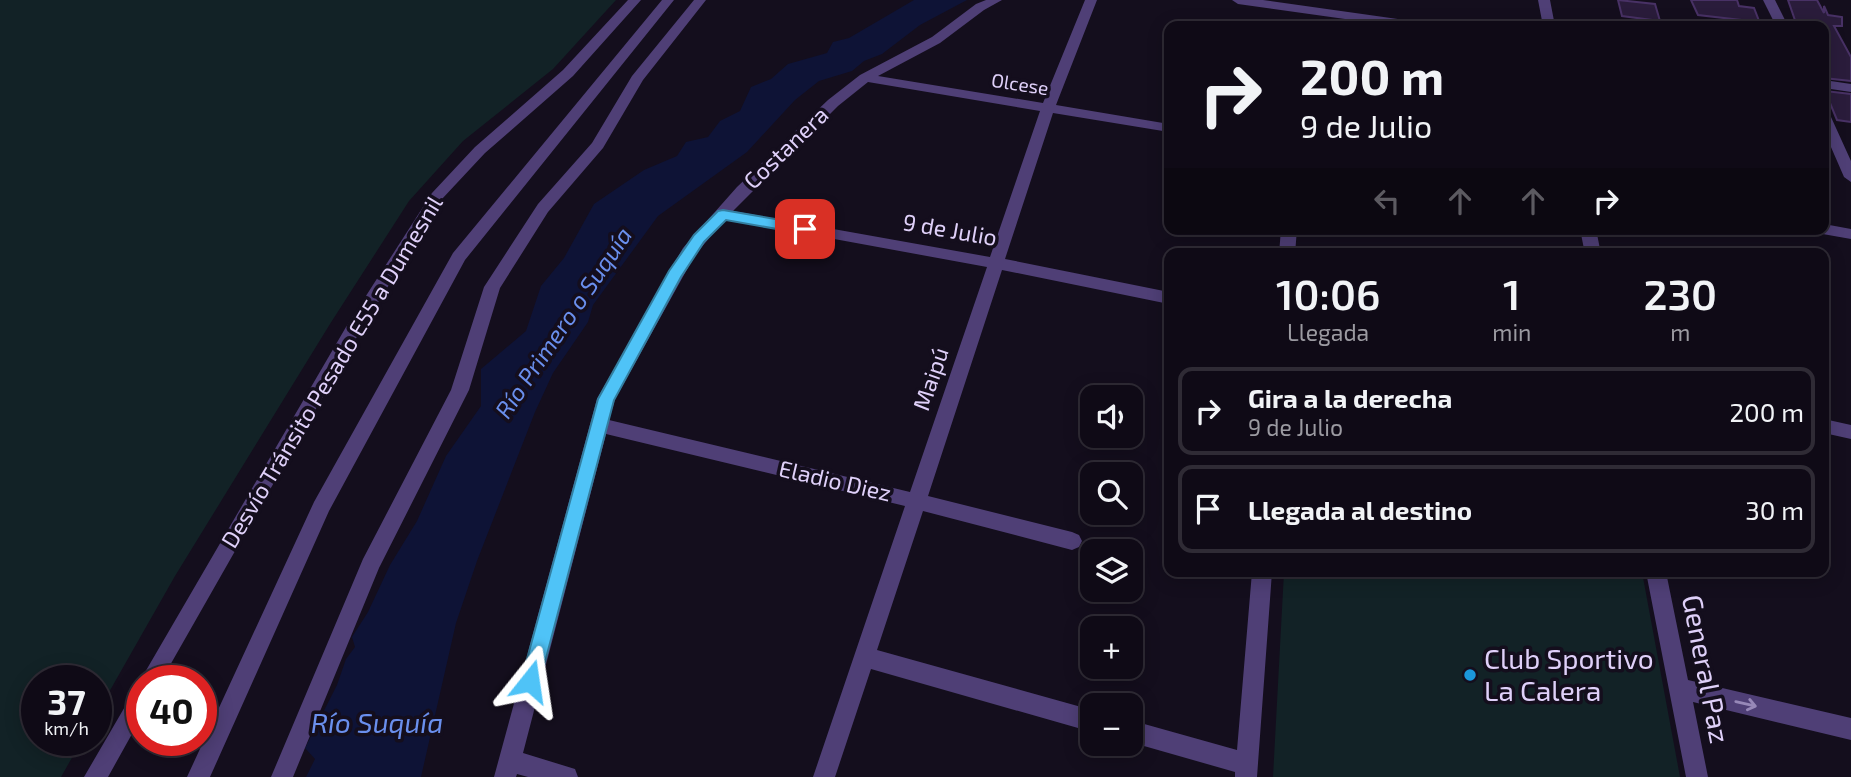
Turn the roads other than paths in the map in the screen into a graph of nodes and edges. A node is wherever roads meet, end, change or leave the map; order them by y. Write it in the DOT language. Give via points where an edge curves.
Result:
graph roads {
  1 [pos="635,0"];
  2 [pos="668,0"];
  3 [pos="700,0"];
  4 [pos="996,0"];
  5 [pos="1091,0"];
  6 [pos="1238,0"];
  7 [pos="1544,0"];
  8 [pos="1769,0"];
  9 [pos="983,4"];
  10 [pos="1307,5"];
  11 [pos="1392,21"];
  12 [pos="1548,21"];
  13 [pos="1780,21"];
  14 [pos="865,79"];
  15 [pos="1829,85"];
  16 [pos="1851,88"];
  17 [pos="1048,108"];
  18 [pos="1164,127"];
  19 [pos="1829,128"];
  20 [pos="1851,177"];
  21 [pos="723,215"];
  22 [pos="1829,230"];
  23 [pos="1851,234"];
  24 [pos="996,263"];
  25 [pos="1164,298"];
  26 [pos="598,425"];
  27 [pos="1829,427"];
  28 [pos="1851,432"];
  29 [pos="916,501"];
  30 [pos="1072,541"];
  31 [pos="1262,577"];
  32 [pos="1657,577"];
  33 [pos="865,657"];
  34 [pos="158,665"];
  35 [pos="1679,688"];
  36 [pos="1080,717"];
  37 [pos="126,722"];
  38 [pos="1851,729"];
  39 [pos="1143,735"];
  40 [pos="507,768"];
  41 [pos="1247,770"];
  42 [pos="95,777"];
  43 [pos="198,777"];
  44 [pos="282,777"];
  45 [pos="567,777"];
  46 [pos="824,777"];
  47 [pos="1697,777"];
  1 -- 34 [label="street, Desvío Tránsito Pesado E55 a Dumesnil" via="568,74 480,150 437,196 352,331"];
  2 -- 43 [label="street" via="459,257 321,508"];
  3 -- 44 [label="street" via="637,79 598,145 543,208 492,287 460,390 370,565"];
  4 -- 9 [label="street, Costanera"];
  5 -- 17 [label="street, Maipú"];
  6 -- 10 [label="street"];
  7 -- 12 [label="street"];
  8 -- 13 [label="street"];
  9 -- 14 [label="street, Costanera" via="936,40"];
  10 -- 11 [label="street"];
  14 -- 17 [label="street, Olcese"];
  14 -- 21 [label="street, Costanera" via="762,171"];
  15 -- 16 [label="street"];
  17 -- 18 [label="street, Olcese"];
  17 -- 24 [label="street, Maipú"];
  19 -- 20 [label="street"];
  21 -- 24 [label="street, 9 de Julio"];
  21 -- 26 [label="street, Costanera" via="699,238 674,275 606,399"];
  22 -- 23 [label="street"];
  24 -- 25 [label="street, 9 de Julio"];
  24 -- 29 [label="street, Maipú"];
  26 -- 29 [label="street, Eladio Diez"];
  26 -- 40 [label="street, Costanera"];
  27 -- 28 [label="street"];
  29 -- 30 [label="street, Eladio Diez"];
  29 -- 33 [label="street, Maipú"];
  31 -- 41 [label="street"];
  32 -- 35 [label="street, General Paz"];
  33 -- 36 [label="street"];
  33 -- 46 [label="street, Maipú"];
  35 -- 38 [label="street, one-way"];
  35 -- 47 [label="street, General Paz"];
  37 -- 42 [label="street"];
  39 -- 41 [label="street"];
  40 -- 45 [label="street"];
}
